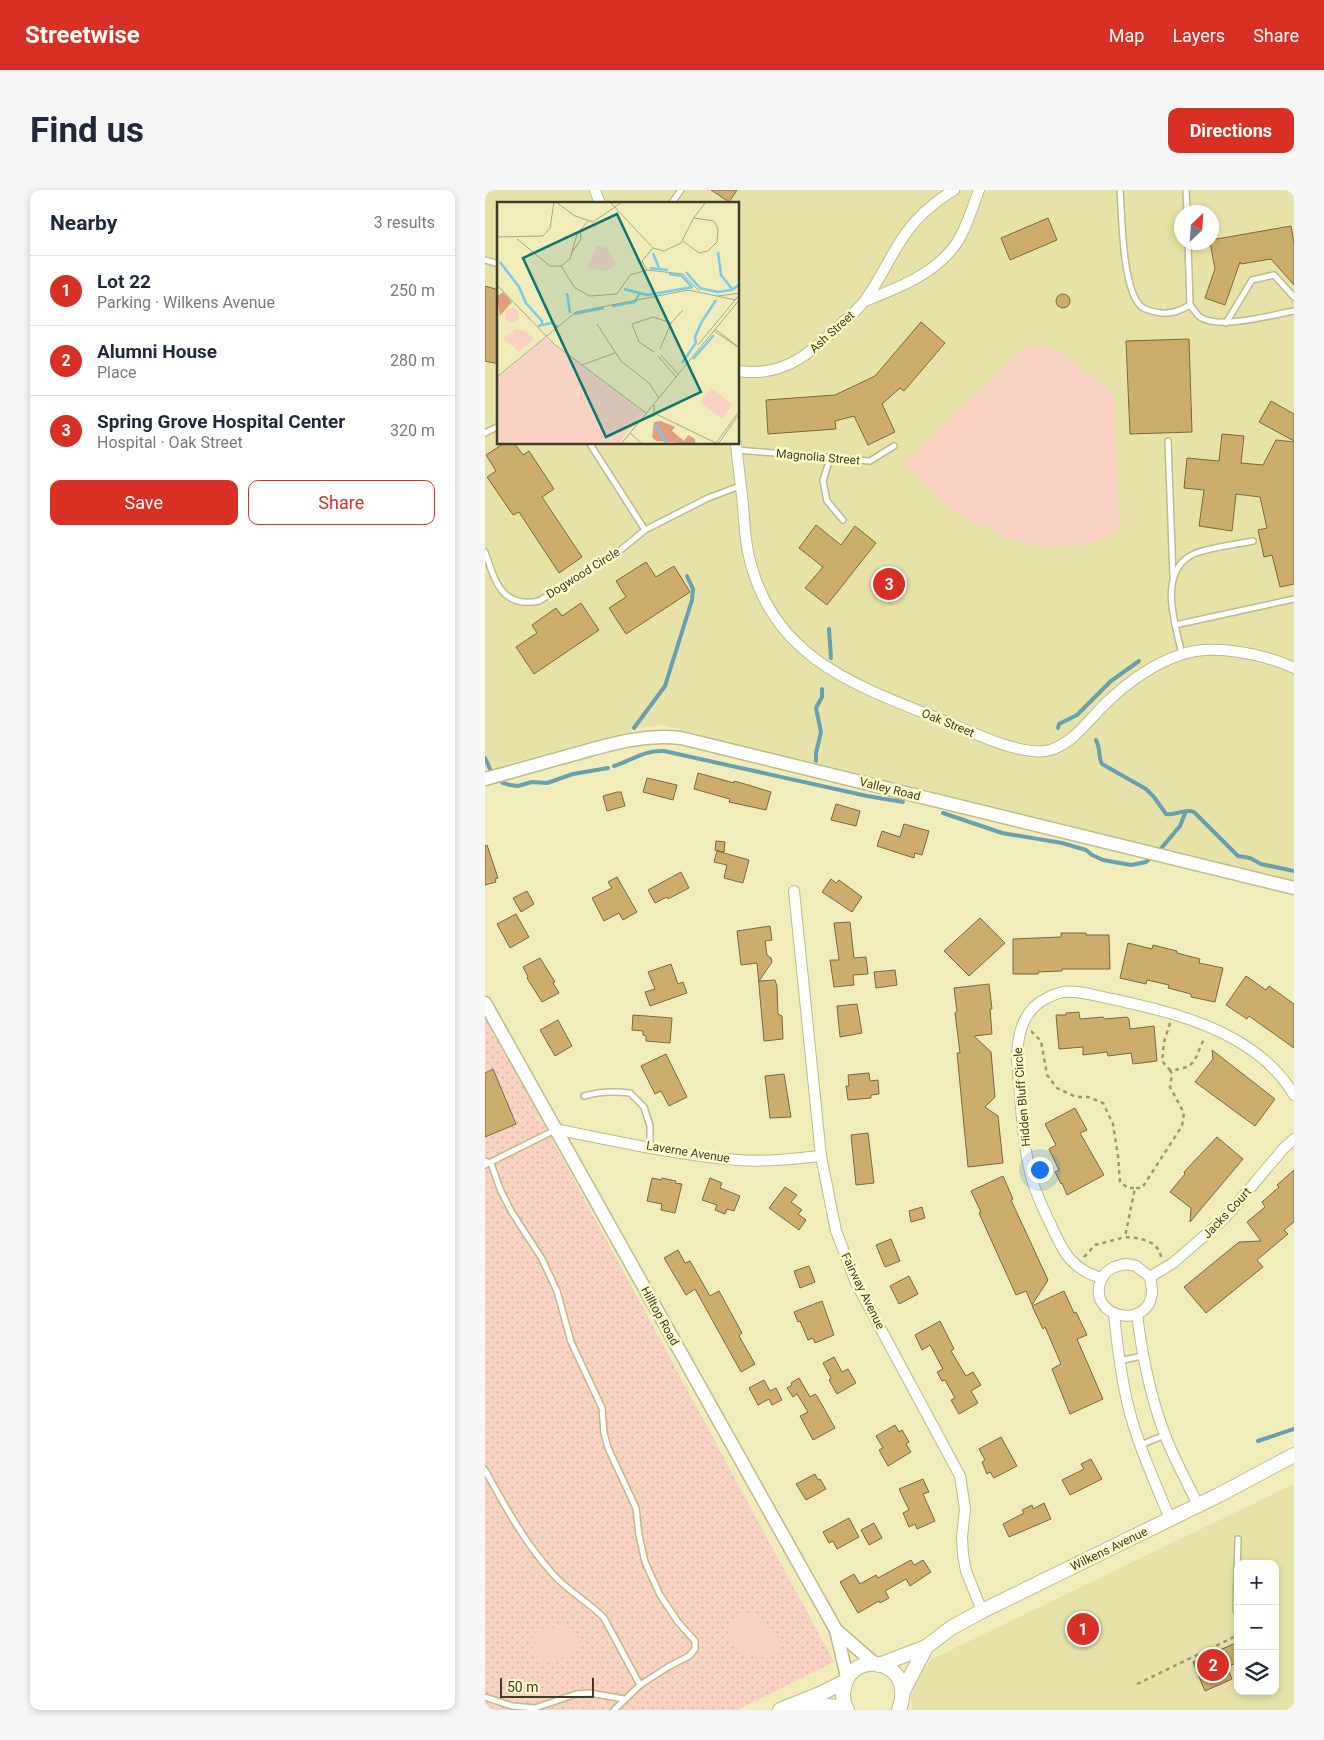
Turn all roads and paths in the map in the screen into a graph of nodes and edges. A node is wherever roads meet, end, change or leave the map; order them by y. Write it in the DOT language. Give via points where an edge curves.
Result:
graph roads {
  1 [pos="595,190"];
  2 [pos="681,190"];
  3 [pos="954,190"];
  4 [pos="979,190"];
  5 [pos="1120,190"];
  6 [pos="1186,190"];
  7 [pos="599,202"];
  8 [pos="672,202"];
  9 [pos="1187,205"];
  10 [pos="1188,250"];
  11 [pos="1294,297"];
  12 [pos="865,301"];
  13 [pos="1190,305"];
  14 [pos="1294,311"];
  15 [pos="1226,323"];
  16 [pos="740,370"];
  17 [pos="497,427"];
  18 [pos="485,433"];
  19 [pos="1168,441"];
  20 [pos="591,445"];
  21 [pos="894,446"];
  22 [pos="736,447"];
  23 [pos="830,458"];
  24 [pos="741,486"];
  25 [pos="843,520"];
  26 [pos="645,530"];
  27 [pos="1253,541"];
  28 [pos="485,552"];
  29 [pos="1173,580"];
  30 [pos="1294,599"];
  31 [pos="1175,624"];
  32 [pos="1182,654"];
  33 [pos="1294,668"];
  34 [pos="486,779"];
  35 [pos="1294,888"];
  36 [pos="794,891"];
  37 [pos="485,1002"];
  38 [pos="1173,1015"];
  39 [pos="1210,1028"];
  40 [pos="1020,1029"];
  41 [pos="1170,1070"];
  42 [pos="1294,1095"];
  43 [pos="584,1096"];
  44 [pos="555,1129"];
  45 [pos="1294,1139"];
  46 [pos="651,1147"];
  47 [pos="821,1156"];
  48 [pos="488,1162"];
  49 [pos="485,1165"];
  50 [pos="1135,1188"];
  51 [pos="1125,1237"];
  52 [pos="1077,1267"];
  53 [pos="1161,1272"];
  54 [pos="1150,1277"];
  55 [pos="1102,1278"];
  56 [pos="1114,1314"];
  57 [pos="1137,1314"];
  58 [pos="1142,1356"];
  59 [pos="1119,1361"];
  60 [pos="1165,1435"];
  61 [pos="1140,1445"];
  62 [pos="1294,1455"];
  63 [pos="485,1470"];
  64 [pos="1198,1505"];
  65 [pos="1170,1519"];
  66 [pos="1238,1539"];
  67 [pos="1236,1605"];
  68 [pos="982,1611"];
  69 [pos="836,1630"];
  70 [pos="1234,1637"];
  71 [pos="926,1646"];
  72 [pos="877,1664"];
  73 [pos="846,1679"];
  74 [pos="1137,1684"];
  75 [pos="640,1685"];
  76 [pos="485,1698"];
  77 [pos="624,1699"];
  78 [pos="902,1704"];
  79 [pos="785,1708"];
  80 [pos="846,1709"];
  81 [pos="614,1710"];
  1 -- 7 [label="street"];
  2 -- 8 [label="lane"];
  3 -- 12 [label="street, Ash Street" via="906,233"];
  4 -- 12 [label="street, Ash Street" via="965,228 955,245 938,262 899,288"];
  5 -- 13 [label="lane" via="1129,281 1135,297 1142,307 1154,312 1173,313"];
  6 -- 9 [label="lane"];
  10 -- 13 [label="lane"];
  11 -- 15 [label="lane" via="1274,274 1252,280"];
  12 -- 16 [label="street, Ash Street" via="815,349 793,363 771,370"];
  13 -- 15 [label="lane" via="1200,317"];
  14 -- 15 [label="lane"];
  17 -- 18 [label="lane"];
  19 -- 29 [label="lane"];
  20 -- 26 [label="lane"];
  21 -- 23 [label="lane, Magnolia Street" via="870,461"];
  22 -- 23 [label="lane, Magnolia Street"];
  22 -- 24 [label="street, Oak Street"];
  23 -- 25 [label="lane" via="823,481 827,501"];
  24 -- 26 [label="lane, Dogwood Circle" via="708,498"];
  24 -- 32 [label="street, Oak Street" via="753,571 762,594 791,639 810,656 867,690 991,740 1022,750 1049,751 1079,732 1124,686"];
  26 -- 28 [label="lane, Dogwood Circle" via="617,553 539,601 505,595 497,587"];
  27 -- 29 [label="lane" via="1196,554 1185,560"];
  29 -- 31 [label="lane" via="1171,609"];
  30 -- 31 [label="lane"];
  31 -- 32 [label="lane"];
  32 -- 33 [label="street, Oak Street" via="1206,650 1237,652"];
  34 -- 35 [label="street, Valley Road" via="615,743 662,736 681,738"];
  36 -- 47 [label="street, Fairway Avenue"];
  37 -- 44 [label="street, Hilltop Road"];
  38 -- 39 [label="street, Hidden Bluff Circle"];
  38 -- 40 [label="street, Hidden Bluff Circle" via="1086,993 1064,992 1037,1005 1025,1017"];
  38 -- 41 [label="path" via="1162,1061"];
  39 -- 41 [label="path" via="1193,1064"];
  39 -- 42 [label="street, Hidden Bluff Circle" via="1233,1038 1271,1065"];
  40 -- 50 [label="path" via="1031,1030 1041,1040 1047,1075 1057,1088 1076,1097 1088,1096 1103,1103 1113,1124 1120,1182 1128,1188"];
  40 -- 52 [label="street, Hidden Bluff Circle" via="1017,1060 1027,1159 1034,1186 1054,1233 1067,1257"];
  41 -- 50 [label="path" via="1170,1087 1184,1113 1181,1126 1143,1188"];
  43 -- 46 [label="lane" via="610,1091 630,1093 644,1108 650,1126"];
  44 -- 46 [label="street, Laverne Avenue"];
  44 -- 48 [label="lane"];
  44 -- 69 [label="street, Hilltop Road"];
  45 -- 53 [label="street, Jacks Court" via="1225,1218"];
  46 -- 47 [label="street, Laverne Avenue" via="737,1160 778,1161"];
  47 -- 68 [label="street, Fairway Avenue" via="836,1231 856,1284 960,1476 965,1509 963,1554"];
  48 -- 49 [label="lane"];
  48 -- 75 [label="lane" via="511,1211 542,1259 557,1291 574,1350 602,1408 607,1448 636,1508 643,1553 652,1577 678,1622 695,1641 695,1649 689,1656"];
  50 -- 51 [label="path"];
  51 -- 52 [label="path" via="1095,1245"];
  51 -- 53 [label="path" via="1141,1238 1153,1244 1161,1254"];
  52 -- 55 [label="street, Hidden Bluff Circle"];
  53 -- 54 [label="street, Jacks Court"];
  54 -- 55 [label="street" via="1136,1266 1126,1264 1116,1266"];
  54 -- 57 [label="street" via="1152,1293 1148,1304"];
  55 -- 56 [label="street" via="1099,1294 1106,1308"];
  56 -- 57 [label="street" via="1124,1317"];
  56 -- 59 [label="street"];
  57 -- 58 [label="street"];
  58 -- 59 [label="lane"];
  58 -- 60 [label="street"];
  59 -- 61 [label="street"];
  60 -- 61 [label="lane"];
  60 -- 64 [label="street"];
  61 -- 65 [label="street"];
  62 -- 64 [label="main road, Wilkens Avenue"];
  63 -- 75 [label="lane" via="506,1510 541,1559 565,1586 604,1618"];
  64 -- 65 [label="main road, Wilkens Avenue"];
  65 -- 68 [label="main road, Wilkens Avenue"];
  66 -- 67 [label="lane"];
  68 -- 71 [label="main road, Wilkens Avenue"];
  69 -- 72 [label="street, Hilltop Road"];
  69 -- 73 [label="street, Hilltop Road"];
  70 -- 74 [label="path"];
  71 -- 72 [label="main road, Wilkens Avenue"];
  71 -- 78 [label="main road, Wilkens Avenue"];
  72 -- 73 [label="main road, Wilkens Avenue" via="859,1666"];
  72 -- 78 [label="main road" via="890,1668 898,1677"];
  73 -- 79 [label="main road"];
  73 -- 80 [label="main road" via="842,1692"];
  75 -- 77 [label="lane"];
  76 -- 77 [label="lane" via="512,1706 535,1708 576,1694"];
  77 -- 81 [label="lane"];
  79 -- 80 [label="main road" via="820,1705"];
}
